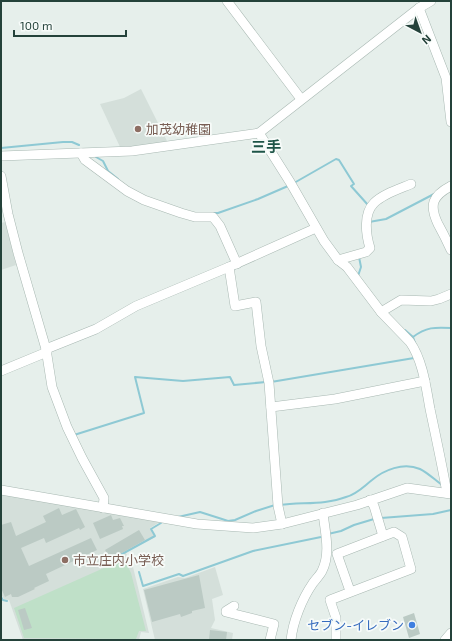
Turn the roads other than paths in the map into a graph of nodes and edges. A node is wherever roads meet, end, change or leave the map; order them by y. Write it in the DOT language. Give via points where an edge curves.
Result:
graph roads {
  1 [pos="227,1"];
  2 [pos="431,1"];
  3 [pos="419,8"];
  4 [pos="448,78"];
  5 [pos="302,99"];
  6 [pos="451,122"];
  7 [pos="259,133"];
  8 [pos="81,153"];
  9 [pos="1,156"];
  10 [pos="1,176"];
  11 [pos="411,184"];
  12 [pos="451,186"];
  13 [pos="316,228"];
  14 [pos="451,250"];
  15 [pos="338,260"];
  16 [pos="233,265"];
  17 [pos="451,294"];
  18 [pos="382,312"];
  19 [pos="45,352"];
  20 [pos="1,371"];
  21 [pos="425,381"];
  22 [pos="271,407"];
  23 [pos="1,490"];
  24 [pos="448,490"];
  25 [pos="370,500"];
  26 [pos="103,508"];
  27 [pos="323,513"];
  28 [pos="282,524"];
  29 [pos="383,536"];
  30 [pos="350,591"];
  31 [pos="234,606"];
  32 [pos="451,632"];
  33 [pos="270,640"];
  34 [pos="291,640"];
  35 [pos="336,640"];
  36 [pos="445,640"];
  1 -- 5 [label="street"];
  2 -- 3 [label="street"];
  3 -- 4 [label="street"];
  3 -- 5 [label="street"];
  4 -- 6 [label="street"];
  5 -- 7 [label="street"];
  7 -- 8 [label="street" via="132,151"];
  7 -- 13 [label="street"];
  8 -- 9 [label="street"];
  8 -- 16 [label="street" via="85,160 127,191 144,200 196,217 213,216 223,232"];
  10 -- 19 [label="street" via="8,214"];
  11 -- 15 [label="street" via="374,202 367,222 370,248 366,252"];
  12 -- 14 [label="street" via="437,196 433,206 435,217"];
  13 -- 15 [label="street"];
  13 -- 16 [label="street"];
  15 -- 18 [label="street" via="347,267"];
  16 -- 19 [label="street" via="136,306 96,329"];
  16 -- 22 [label="street" via="235,306 256,302"];
  17 -- 18 [label="street" via="431,301 401,300"];
  18 -- 21 [label="street" via="410,342 418,357"];
  19 -- 20 [label="street"];
  19 -- 26 [label="street" via="52,387 82,458 104,498"];
  21 -- 22 [label="street" via="335,399"];
  21 -- 24 [label="street"];
  22 -- 28 [label="street" via="278,505"];
  23 -- 26 [label="street"];
  24 -- 25 [label="street" via="406,488"];
  25 -- 27 [label="street"];
  25 -- 29 [label="street"];
  26 -- 28 [label="street" via="225,527 253,528"];
  27 -- 28 [label="street"];
  27 -- 34 [label="street" via="326,535 323,571 304,598"];
  29 -- 30 [label="street" via="337,554"];
  29 -- 30 [label="street" via="394,532 402,537 411,569"];
  30 -- 35 [label="street" via="330,600 336,618"];
  31 -- 33 [label="street" via="226,612 274,624"];
  32 -- 36 [label="street"];
}
